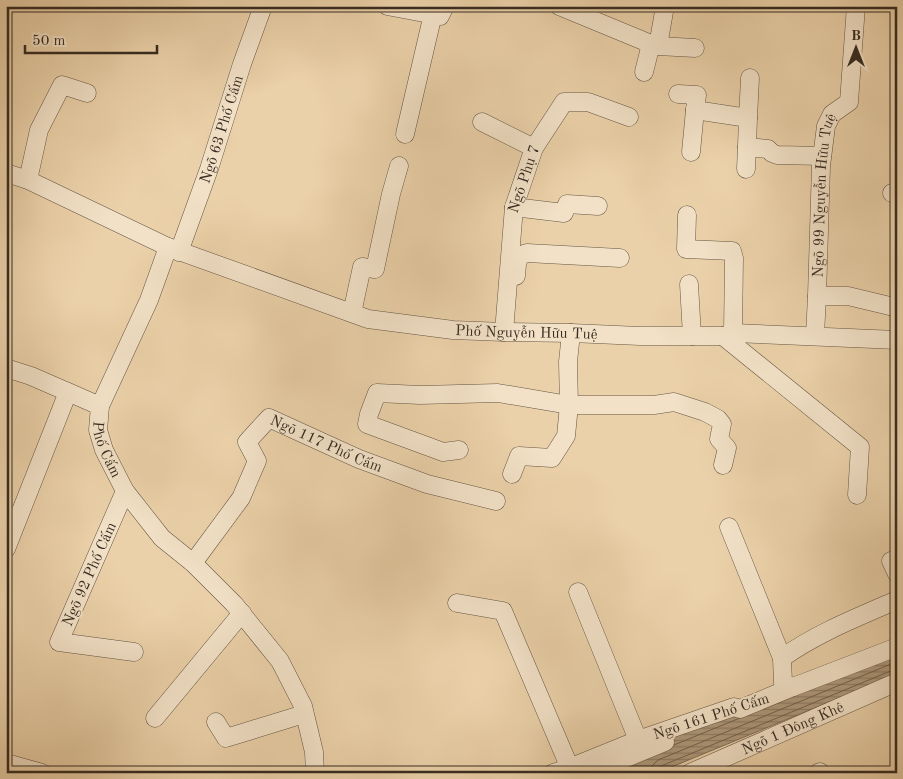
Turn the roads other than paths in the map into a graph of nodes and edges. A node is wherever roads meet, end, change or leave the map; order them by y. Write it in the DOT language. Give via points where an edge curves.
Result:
graph roads {
  1 [pos="263,6"];
  2 [pos="387,6"];
  3 [pos="559,6"];
  4 [pos="665,6"];
  5 [pos="856,6"];
  6 [pos="439,10"];
  7 [pos="655,45"];
  8 [pos="695,48"];
  9 [pos="644,72"];
  10 [pos="750,78"];
  11 [pos="88,92"];
  12 [pos="678,94"];
  13 [pos="696,110"];
  14 [pos="629,116"];
  15 [pos="748,118"];
  16 [pos="482,122"];
  17 [pos="405,134"];
  18 [pos="747,147"];
  19 [pos="534,148"];
  20 [pos="691,152"];
  21 [pos="822,156"];
  22 [pos="399,166"];
  23 [pos="746,169"];
  24 [pos="6,173"];
  25 [pos="28,180"];
  26 [pos="598,206"];
  27 [pos="514,207"];
  28 [pos="687,215"];
  29 [pos="174,249"];
  30 [pos="620,258"];
  31 [pos="689,284"];
  32 [pos="817,296"];
  33 [pos="894,307"];
  34 [pos="352,313"];
  35 [pos="509,332"];
  36 [pos="571,333"];
  37 [pos="728,334"];
  38 [pos="815,335"];
  39 [pos="692,336"];
  40 [pos="897,340"];
  41 [pos="6,368"];
  42 [pos="68,392"];
  43 [pos="569,405"];
  44 [pos="100,406"];
  45 [pos="459,450"];
  46 [pos="723,465"];
  47 [pos="512,474"];
  48 [pos="125,491"];
  49 [pos="857,496"];
  50 [pos="496,501"];
  51 [pos="728,527"];
  52 [pos="6,549"];
  53 [pos="897,559"];
  54 [pos="193,563"];
  55 [pos="897,574"];
  56 [pos="578,592"];
  57 [pos="897,600"];
  58 [pos="457,604"];
  59 [pos="242,613"];
  60 [pos="897,647"];
  61 [pos="134,652"];
  62 [pos="782,658"];
  63 [pos="897,682"];
  64 [pos="793,687"];
  65 [pos="304,714"];
  66 [pos="156,718"];
  67 [pos="216,722"];
  68 [pos="674,733"];
  69 [pos="638,740"];
  70 [pos="6,763"];
  71 [pos="6,768"];
  72 [pos="565,771"];
  73 [pos="10,773"];
  74 [pos="42,773"];
  75 [pos="315,773"];
  76 [pos="589,773"];
  77 [pos="690,773"];
  1 -- 29 [label="street, Ngõ 63 Phố Cấm" via="209,169"];
  2 -- 6 [label="street"];
  3 -- 7 [label="street"];
  4 -- 7 [label="street"];
  5 -- 21 [label="street, Ngõ 99 Nguyễn Hữu Tuệ" via="849,102 832,114 826,126"];
  6 -- 17 [label="street"];
  7 -- 8 [label="street"];
  7 -- 9 [label="street"];
  10 -- 15 [label="street"];
  11 -- 25 [label="street" via="62,85 39,130"];
  12 -- 13 [label="street" via="697,96"];
  13 -- 15 [label="street"];
  13 -- 20 [label="street"];
  14 -- 19 [label="street, Ngõ Phụ 7" via="588,102 564,102"];
  15 -- 18 [label="street"];
  16 -- 19 [label="street"];
  18 -- 21 [label="street" via="768,149 777,155"];
  18 -- 23 [label="street"];
  19 -- 27 [label="street, Ngõ Phụ 7"];
  21 -- 32 [label="street, Ngõ 99 Nguyễn Hữu Tuệ"];
  22 -- 34 [label="street" via="375,269 362,267"];
  24 -- 25 [label="street"];
  25 -- 29 [label="street"];
  26 -- 27 [label="street" via="567,204 564,214"];
  27 -- 35 [label="street, Ngõ Phụ 7"];
  28 -- 37 [label="street" via="686,249 732,251"];
  29 -- 34 [label="street, Phố Nguyễn Hữu Tuệ"];
  29 -- 44 [label="street, Phố Cấm"];
  30 -- 35 [label="street" via="527,253 519,256"];
  31 -- 39 [label="street"];
  32 -- 33 [label="street" via="848,296"];
  32 -- 38 [label="street, Ngõ 99 Nguyễn Hữu Tuệ"];
  34 -- 35 [label="street, Phố Nguyễn Hữu Tuệ" via="368,319 453,330"];
  35 -- 36 [label="street, Phố Nguyễn Hữu Tuệ"];
  36 -- 39 [label="street, Phố Nguyễn Hữu Tuệ"];
  36 -- 43 [label="street"];
  37 -- 38 [label="street, Phố Nguyễn Hữu Tuệ"];
  37 -- 39 [label="street, Phố Nguyễn Hữu Tuệ"];
  37 -- 49 [label="street" via="860,447"];
  38 -- 40 [label="street, Phố Nguyễn Hữu Tuệ"];
  41 -- 42 [label="street"];
  42 -- 44 [label="street"];
  42 -- 52 [label="street"];
  43 -- 45 [label="street" via="498,393 377,393 367,424 443,452"];
  43 -- 46 [label="street" via="674,402 705,412 722,424 719,439 727,448"];
  43 -- 47 [label="street" via="566,436 552,458 519,456"];
  44 -- 48 [label="street, Phố Cấm" via="100,437"];
  48 -- 54 [label="street, Phố Cấm" via="162,538"];
  48 -- 61 [label="street, Ngõ 92 Phố Cấm" via="59,642"];
  50 -- 54 [label="street, Ngõ 117 Phố Cấm" via="427,484 367,462 269,418 247,442 257,461 241,498"];
  51 -- 62 [label="street"];
  53 -- 55 [label="street" via="891,561"];
  54 -- 59 [label="street, Phố Cấm"];
  56 -- 69 [label="street"];
  57 -- 62 [label="street" via="800,646"];
  58 -- 72 [label="street" via="503,610"];
  59 -- 65 [label="street, Phố Cấm" via="280,661"];
  59 -- 66 [label="street"];
  60 -- 64 [label="street, Ngõ 161 Phố Cấm"];
  62 -- 64 [label="street" via="783,682"];
  63 -- 77 [label="street, Ngõ 1 Đông Khê"];
  64 -- 68 [label="street, Ngõ 161 Phố Cấm" via="740,709 737,714"];
  65 -- 67 [label="street" via="226,738"];
  65 -- 75 [label="street, Phố Cấm" via="314,752"];
  68 -- 69 [label="street, Ngõ 161 Phố Cấm"];
  68 -- 76 [label="street"];
  69 -- 72 [label="street, Ngõ 161 Phố Cấm"];
  70 -- 74 [label="street"];
  71 -- 73 [label="street"];
}
